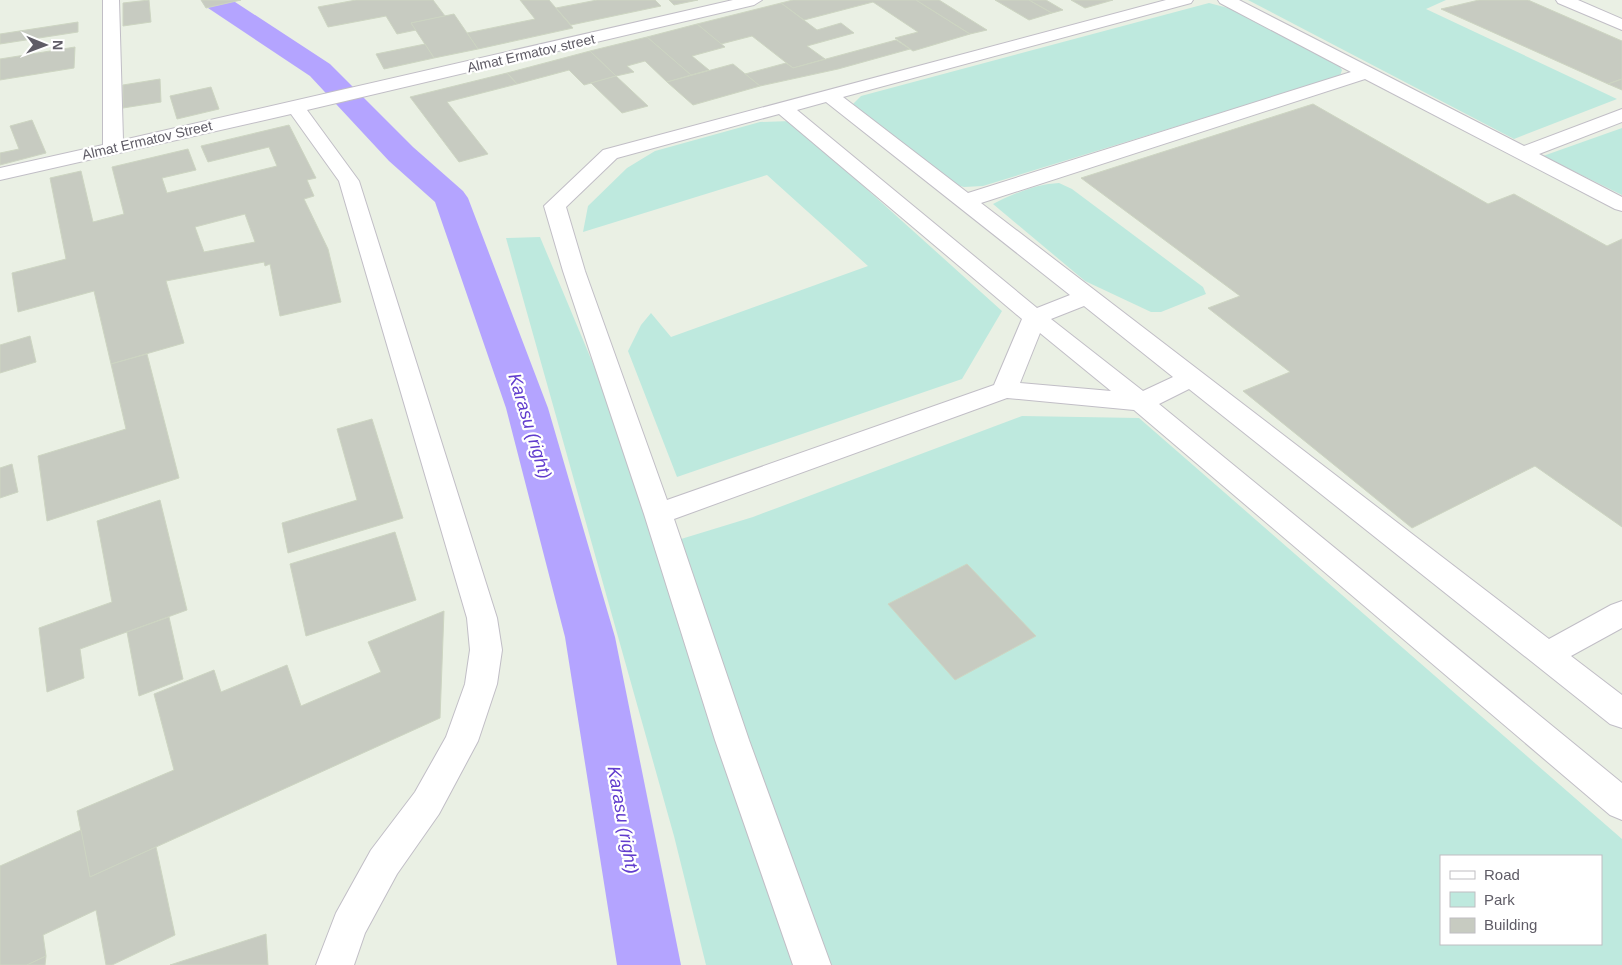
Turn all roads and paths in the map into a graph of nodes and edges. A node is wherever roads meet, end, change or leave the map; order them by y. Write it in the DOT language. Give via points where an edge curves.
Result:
graph roads {
  1 [pos="111,0"];
  2 [pos="754,0"];
  3 [pos="1185,0"];
  4 [pos="1226,0"];
  5 [pos="1564,0"];
  6 [pos="1622,24"];
  7 [pos="1366,73"];
  8 [pos="829,95"];
  9 [pos="301,105"];
  10 [pos="783,108"];
  11 [pos="1622,115"];
  12 [pos="113,147"];
  13 [pos="1522,154"];
  14 [pos="0,174"];
  15 [pos="965,201"];
  16 [pos="1622,205"];
  17 [pos="1087,297"];
  18 [pos="1034,317"];
  19 [pos="1192,378"];
  20 [pos="1005,390"];
  21 [pos="1141,402"];
  22 [pos="658,514"];
  23 [pos="1622,613"];
  24 [pos="1547,655"];
  25 [pos="1622,714"];
  26 [pos="1622,804"];
  27 [pos="335,965"];
  28 [pos="812,965"];
  1 -- 12 [label="street"];
  2 -- 9 [label="street, Almat Ermatov street"];
  3 -- 8 [label="street"];
  4 -- 7 [label="street"];
  5 -- 6 [label="street"];
  7 -- 13 [label="street"];
  7 -- 15 [label="street"];
  8 -- 10 [label="street"];
  8 -- 15 [label="street"];
  9 -- 12 [label="street, Almat Ermatov Street"];
  9 -- 27 [label="street" via="349,181 482,618 486,650 481,684 461,741 427,803 384,862 350,926"];
  10 -- 18 [label="street"];
  10 -- 22 [label="street" via="610,154 555,206 574,271"];
  11 -- 13 [label="street"];
  12 -- 14 [label="street, Almat Ermatov Street"];
  13 -- 16 [label="street"];
  15 -- 17 [label="street"];
  17 -- 18 [label="street"];
  17 -- 19 [label="street"];
  18 -- 20 [label="street"];
  18 -- 21 [label="street"];
  19 -- 21 [label="street"];
  19 -- 24 [label="street"];
  20 -- 21 [label="street"];
  20 -- 22 [label="street"];
  21 -- 26 [label="street"];
  22 -- 28 [label="street" via="732,740"];
  23 -- 24 [label="street"];
  24 -- 25 [label="street"];
}
